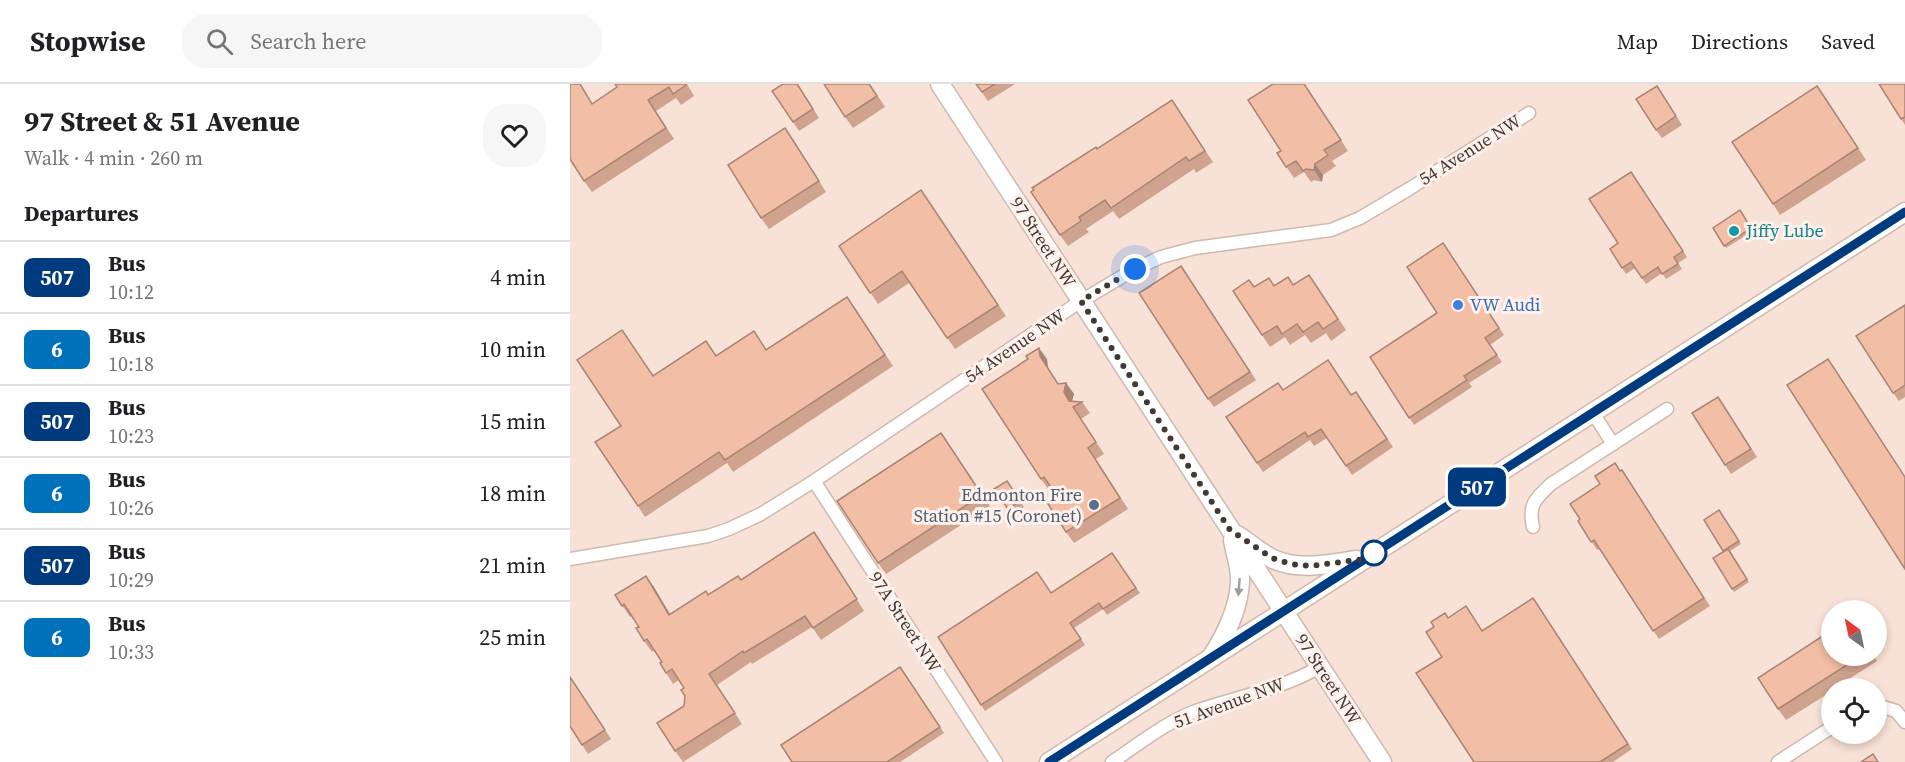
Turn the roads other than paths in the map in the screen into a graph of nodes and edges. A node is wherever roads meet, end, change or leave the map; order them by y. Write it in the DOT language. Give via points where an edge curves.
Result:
graph roads {
  1 [pos="940,84"];
  2 [pos="1529,113"];
  3 [pos="1905,212"];
  4 [pos="1081,301"];
  5 [pos="1667,409"];
  6 [pos="1593,412"];
  7 [pos="1613,444"];
  8 [pos="814,480"];
  9 [pos="1533,527"];
  10 [pos="1230,530"];
  11 [pos="570,559"];
  12 [pos="1365,559"];
  13 [pos="1284,611"];
  14 [pos="1209,659"];
  15 [pos="1319,667"];
  16 [pos="1887,708"];
  17 [pos="1905,722"];
  18 [pos="1821,734"];
  19 [pos="996,762"];
  20 [pos="1049,762"];
  21 [pos="1112,762"];
  22 [pos="1382,762"];
  23 [pos="1778,762"];
  1 -- 4 [label="main road, 97 Street NW"];
  2 -- 4 [label="street, 54 Avenue NW" via="1360,218 1331,230 1195,248 1161,257"];
  3 -- 6 [label="main road, 51 Avenue NW"];
  4 -- 8 [label="street, 54 Avenue NW"];
  4 -- 10 [label="main road, 97 Street NW"];
  5 -- 7 [label="street"];
  6 -- 7 [label="street"];
  6 -- 12 [label="main road, 51 Avenue NW"];
  7 -- 9 [label="street" via="1551,484 1535,499 1530,514"];
  8 -- 11 [label="street, 54 Avenue NW" via="729,530"];
  8 -- 19 [label="street, 97A Street NW"];
  10 -- 12 [label="main road" via="1272,558 1291,564 1310,566"];
  10 -- 13 [label="main road, 97 Street NW"];
  10 -- 14 [label="main road, one-way" via="1240,575 1238,598 1220,644"];
  12 -- 13 [label="main road, 51 Avenue NW"];
  13 -- 14 [label="main road, 51 Avenue NW"];
  13 -- 15 [label="main road, 97 Street NW"];
  14 -- 20 [label="main road, 51 Avenue NW"];
  15 -- 21 [label="street, 51 Avenue NW" via="1184,717"];
  15 -- 22 [label="main road, 97 Street NW"];
  16 -- 17 [label="street" via="1896,711"];
  18 -- 23 [label="street"];
}
